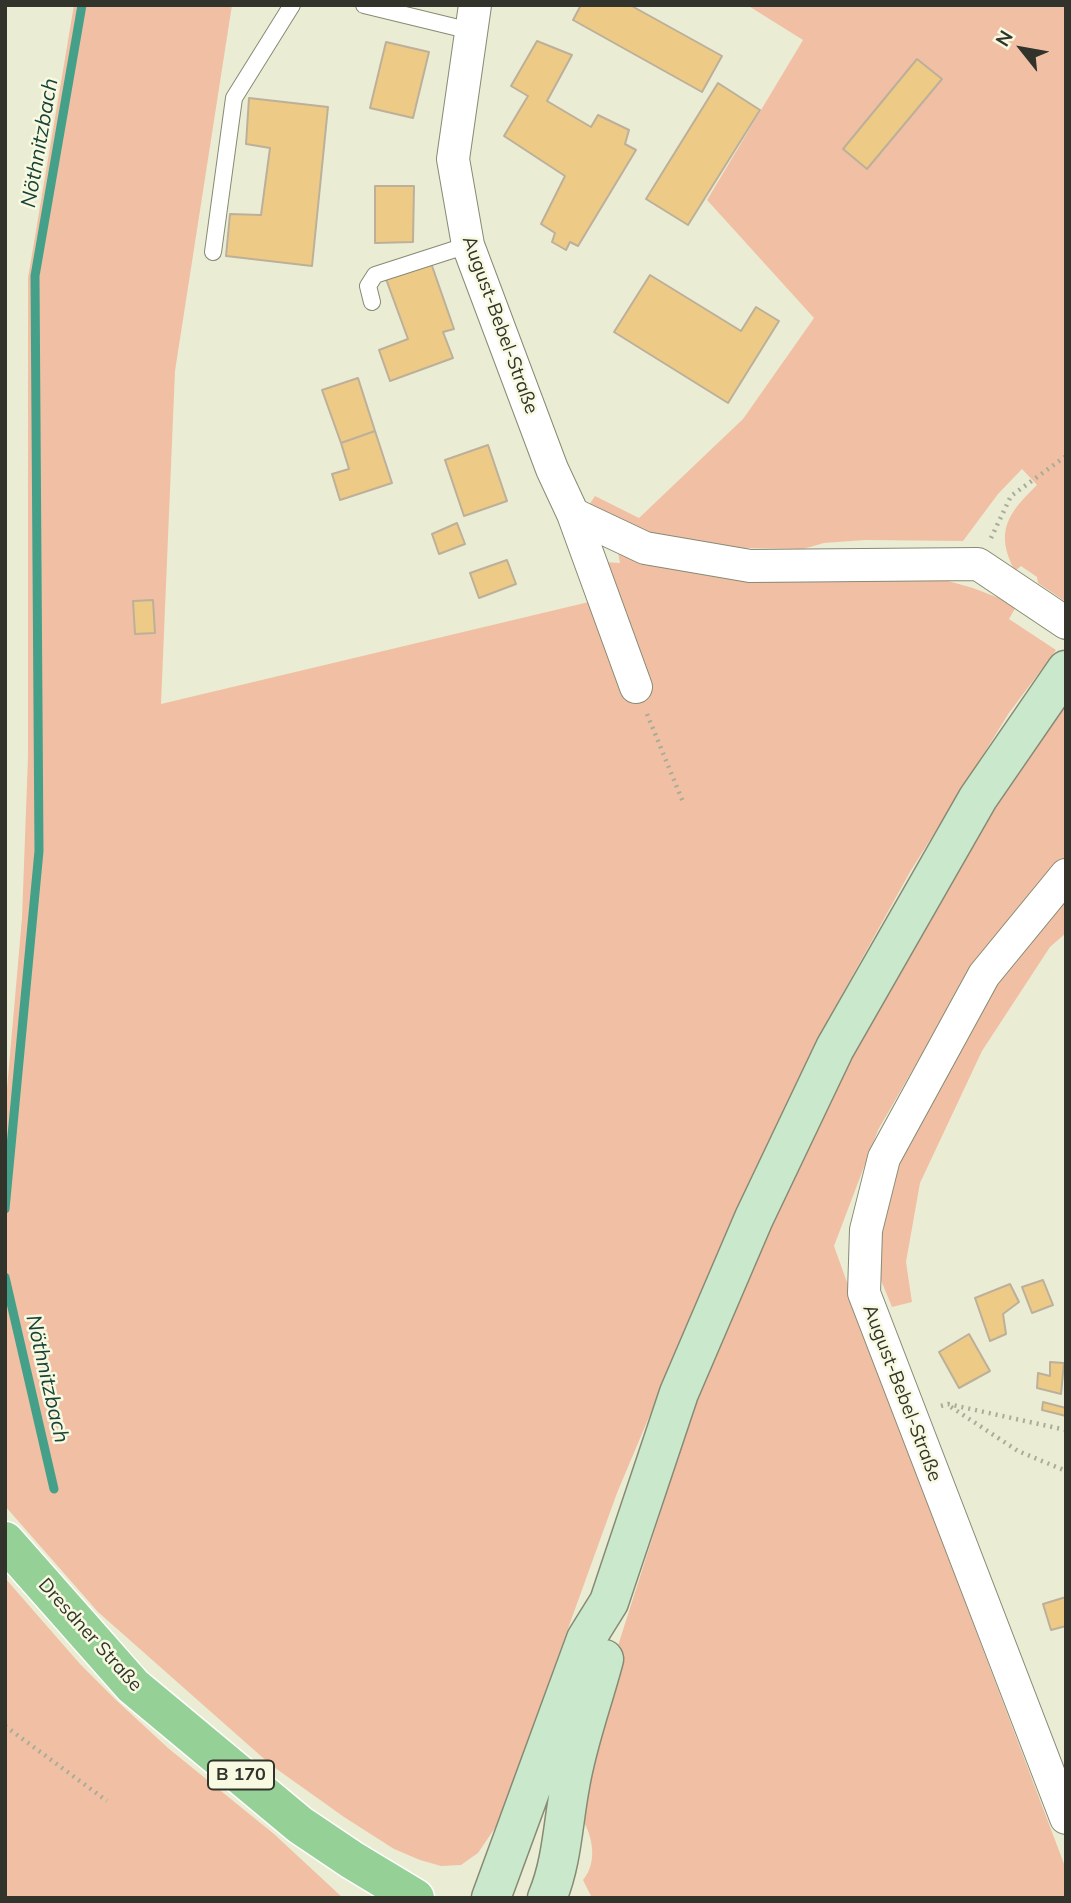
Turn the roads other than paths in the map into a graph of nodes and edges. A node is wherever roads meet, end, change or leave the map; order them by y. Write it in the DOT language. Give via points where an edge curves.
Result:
graph roads {
  1 [pos="292,5"];
  2 [pos="364,5"];
  3 [pos="473,18"];
  4 [pos="468,245"];
  5 [pos="213,251"];
  6 [pos="372,302"];
  7 [pos="573,514"];
  8 [pos="1066,623"];
  9 [pos="1066,670"];
  10 [pos="636,687"];
  11 [pos="1066,875"];
  12 [pos="5,1541"];
  13 [pos="610,1601"];
  14 [pos="1066,1818"];
  15 [pos="563,1835"];
  16 [pos="415,1898"];
  17 [pos="491,1898"];
  18 [pos="547,1898"];
  19 [pos="576,1898"];
  1 -- 5 [label="lane" via="234,97"];
  2 -- 3 [label="lane"];
  3 -- 4 [label="street, August-Bebel-Straße" via="453,159"];
  4 -- 6 [label="lane" via="375,275 368,286"];
  4 -- 7 [label="street, August-Bebel-Straße"];
  7 -- 8 [label="street" via="645,548 750,566 978,564"];
  7 -- 10 [label="street, August-Bebel-Straße"];
  9 -- 13 [label="main road" via="978,798 830,1060 754,1218 679,1393"];
  11 -- 14 [label="street, August-Bebel-Straße" via="984,975 884,1158 866,1230 864,1293"];
  12 -- 16 [label="main road, Dresdner Straße / B 170" via="133,1686 300,1825"];
  13 -- 15 [label="main road" via="609,1641 570,1783"];
  13 -- 17 [label="main road" via="586,1639"];
  15 -- 18 [label="main road"];
  15 -- 19 [label="main road" via="568,1882"];
}
